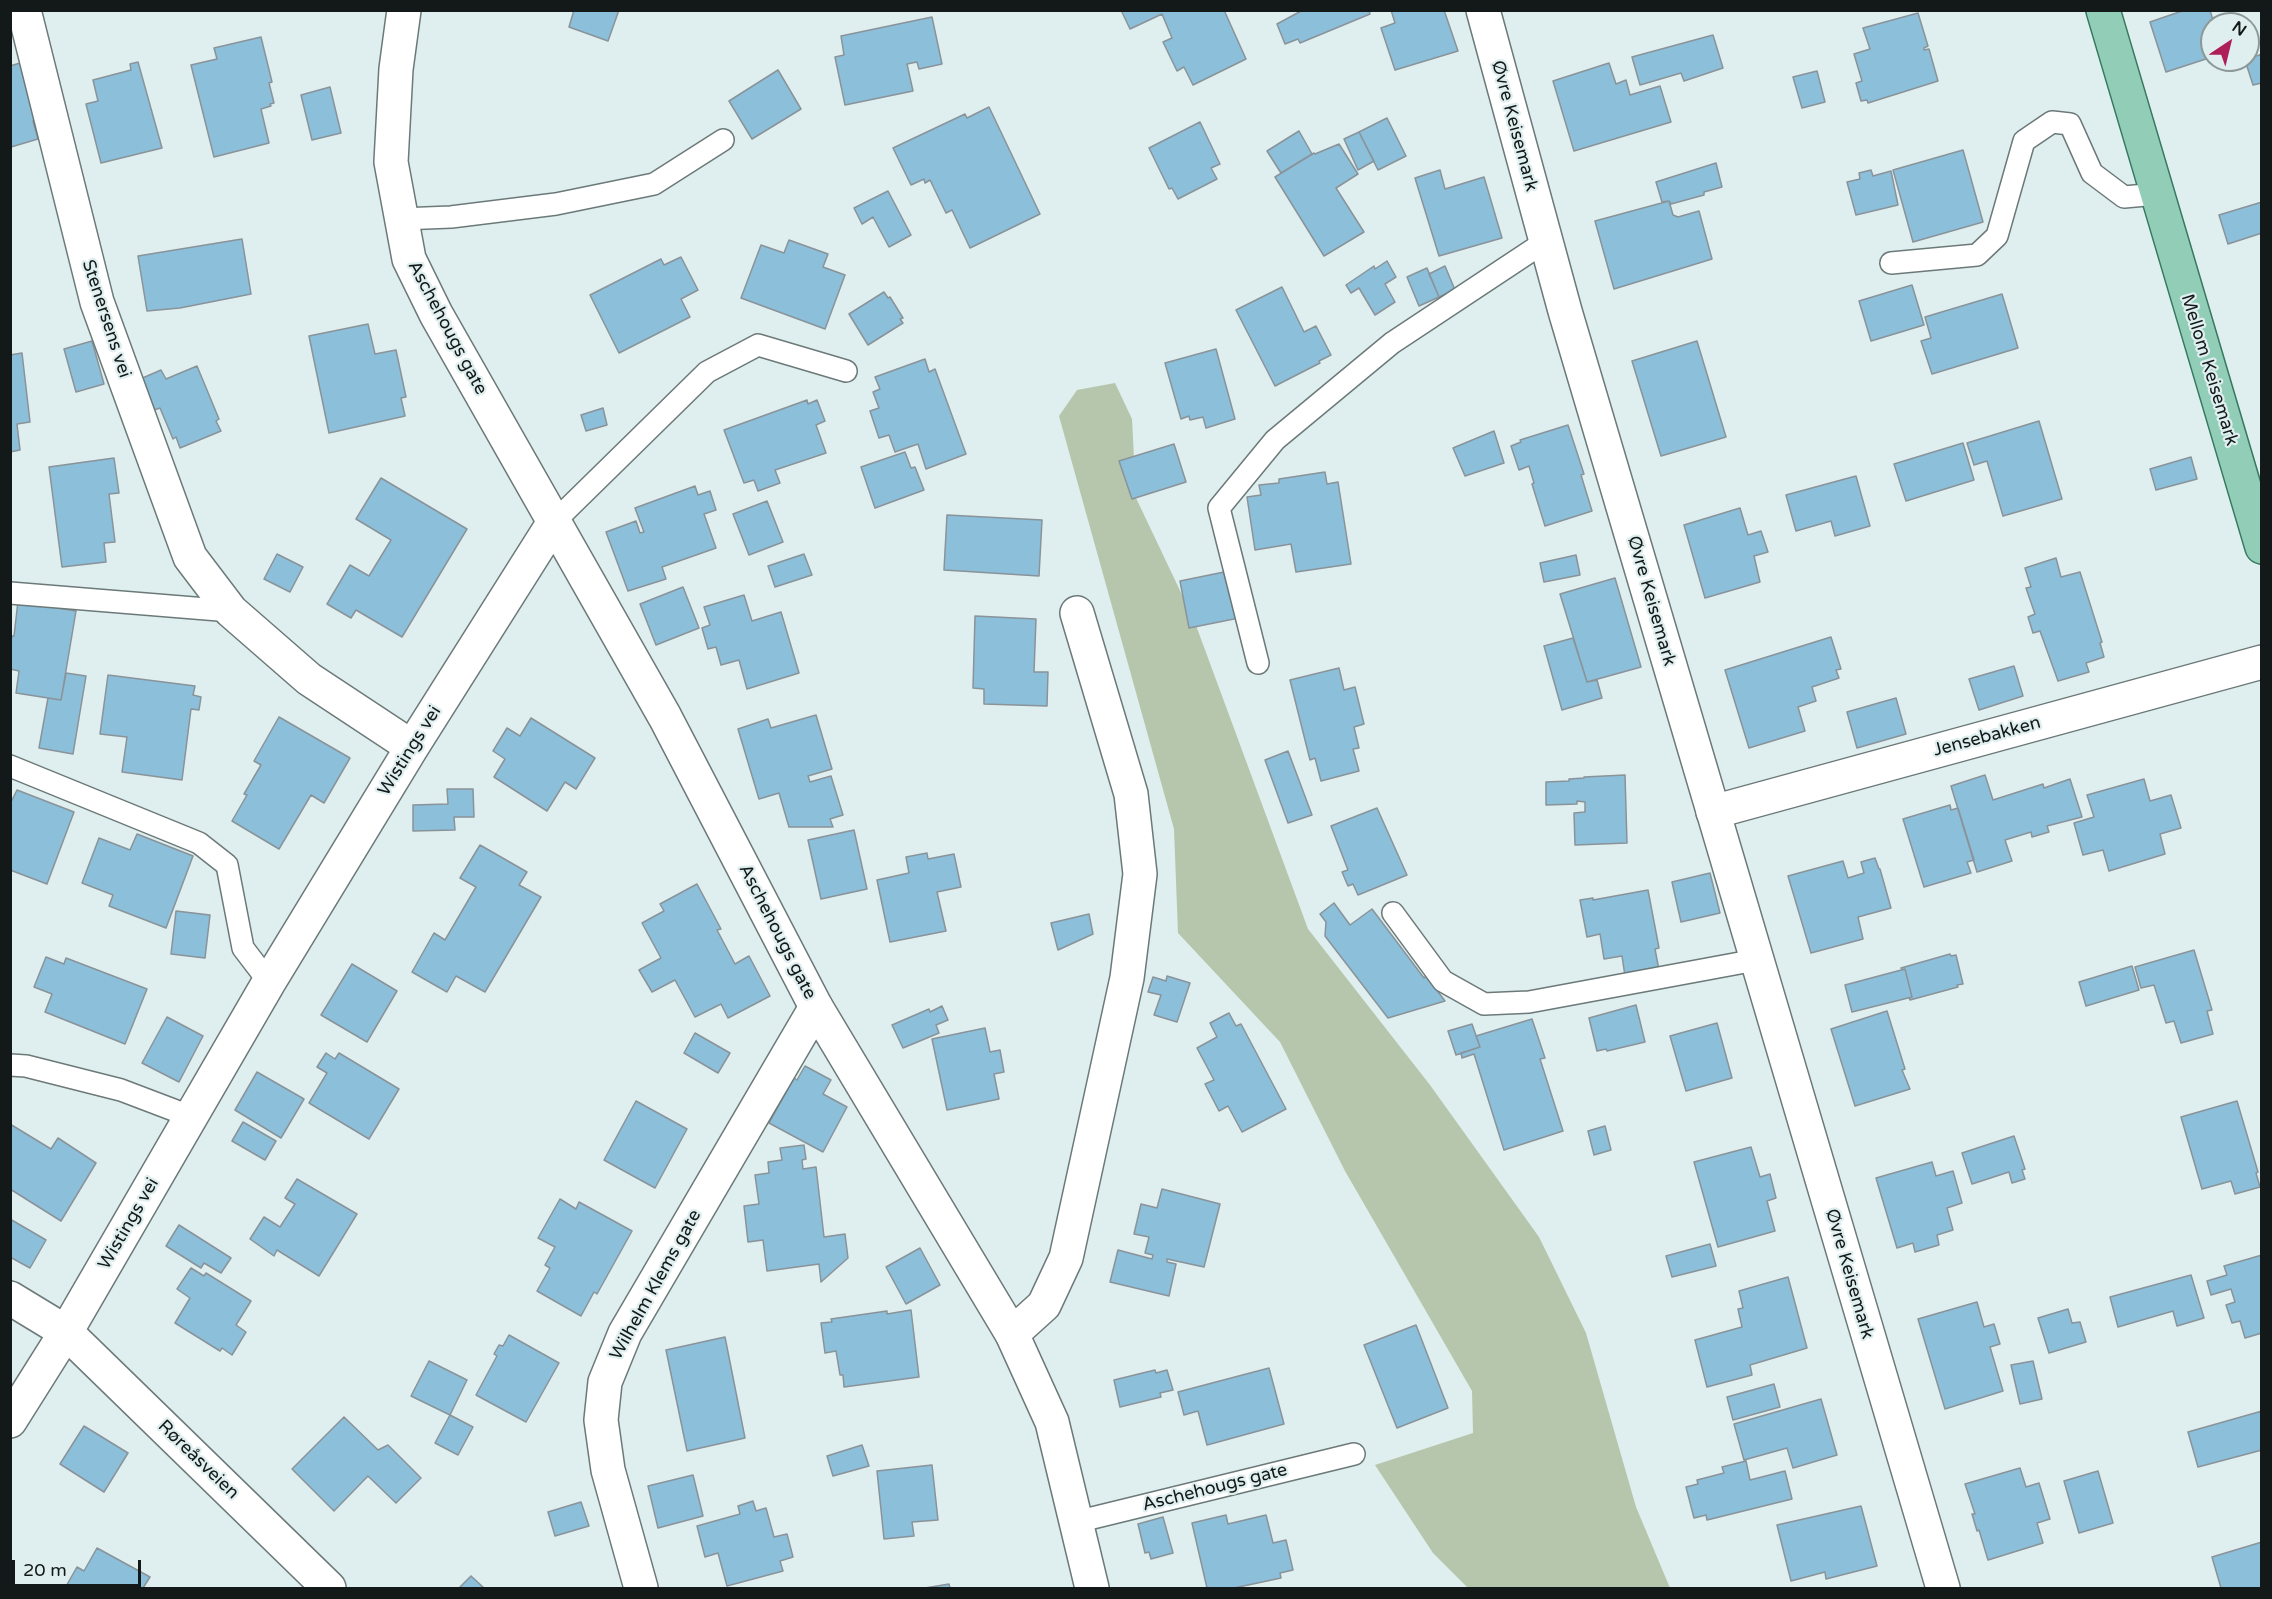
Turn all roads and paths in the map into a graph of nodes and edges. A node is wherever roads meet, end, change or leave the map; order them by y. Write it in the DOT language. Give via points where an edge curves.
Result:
graph roads {
  1 [pos="24,10"];
  2 [pos="404,10"];
  3 [pos="1483,10"];
  4 [pos="2103,10"];
  5 [pos="723,140"];
  6 [pos="2157,194"];
  7 [pos="401,219"];
  8 [pos="1546,241"];
  9 [pos="1891,263"];
  10 [pos="846,371"];
  11 [pos="555,522"];
  12 [pos="2262,547"];
  13 [pos="10,593"];
  14 [pos="231,611"];
  15 [pos="1077,613"];
  16 [pos="2262,662"];
  17 [pos="1258,663"];
  18 [pos="412,747"];
  19 [pos="10,766"];
  20 [pos="1713,812"];
  21 [pos="1393,913"];
  22 [pos="1756,960"];
  23 [pos="270,982"];
  24 [pos="816,1006"];
  25 [pos="10,1065"];
  26 [pos="192,1117"];
  27 [pos="10,1298"];
  28 [pos="66,1332"];
  29 [pos="1012,1334"];
  30 [pos="10,1421"];
  31 [pos="1354,1454"];
  32 [pos="1076,1522"];
  33 [pos="329,1588"];
  34 [pos="641,1588"];
  35 [pos="1092,1588"];
  36 [pos="1943,1588"];
  1 -- 14 [label="street, Stenersens vei" via="97,302 190,557"];
  2 -- 7 [label="street, Aschehougs gate" via="391,162"];
  3 -- 8 [label="street, Øvre Keisemark"];
  4 -- 6 [label="main road, Mellom Keisemark"];
  5 -- 7 [label="lane" via="654,184 556,204"];
  6 -- 9 [label="lane" via="2124,198 2092,173 2070,124 2052,122 2024,141 1997,236 1977,255"];
  6 -- 12 [label="main road, Mellom Keisemark"];
  7 -- 11 [label="street, Aschehougs gate" via="409,259 436,314"];
  8 -- 17 [label="lane" via="1392,343 1275,441 1219,508"];
  8 -- 20 [label="street, Øvre Keisemark"];
  10 -- 11 [label="lane" via="758,345 707,372"];
  11 -- 18 [label="street, Wistings vei"];
  11 -- 24 [label="street, Aschehougs gate" via="665,717"];
  13 -- 14 [label="lane"];
  14 -- 18 [label="street, Stenersens vei" via="309,679"];
  15 -- 29 [label="street" via="1131,794 1140,874 1127,978 1066,1258 1044,1305"];
  16 -- 20 [label="street, Jensebakken"];
  18 -- 23 [label="street, Wistings vei"];
  19 -- 23 [label="lane" via="199,843 227,865 243,948"];
  20 -- 22 [label="street, Øvre Keisemark"];
  21 -- 22 [label="lane" via="1443,981 1484,1004 1529,1002"];
  22 -- 36 [label="street, Øvre Keisemark"];
  23 -- 26 [label="street, Wistings vei"];
  24 -- 29 [label="street, Aschehougs gate"];
  24 -- 34 [label="street, Wilhelm Klems gate" via="625,1333 605,1382 602,1420 608,1470"];
  25 -- 26 [label="lane" via="121,1090"];
  26 -- 28 [label="street, Wistings vei"];
  27 -- 28 [label="street"];
  28 -- 30 [label="street, Wistings vei"];
  28 -- 33 [label="street, Røreåsveien"];
  29 -- 32 [label="street, Aschehougs gate" via="1052,1422"];
  31 -- 32 [label="lane, Aschehougs gate"];
  32 -- 35 [label="street, Aschehougs gate"];
}
